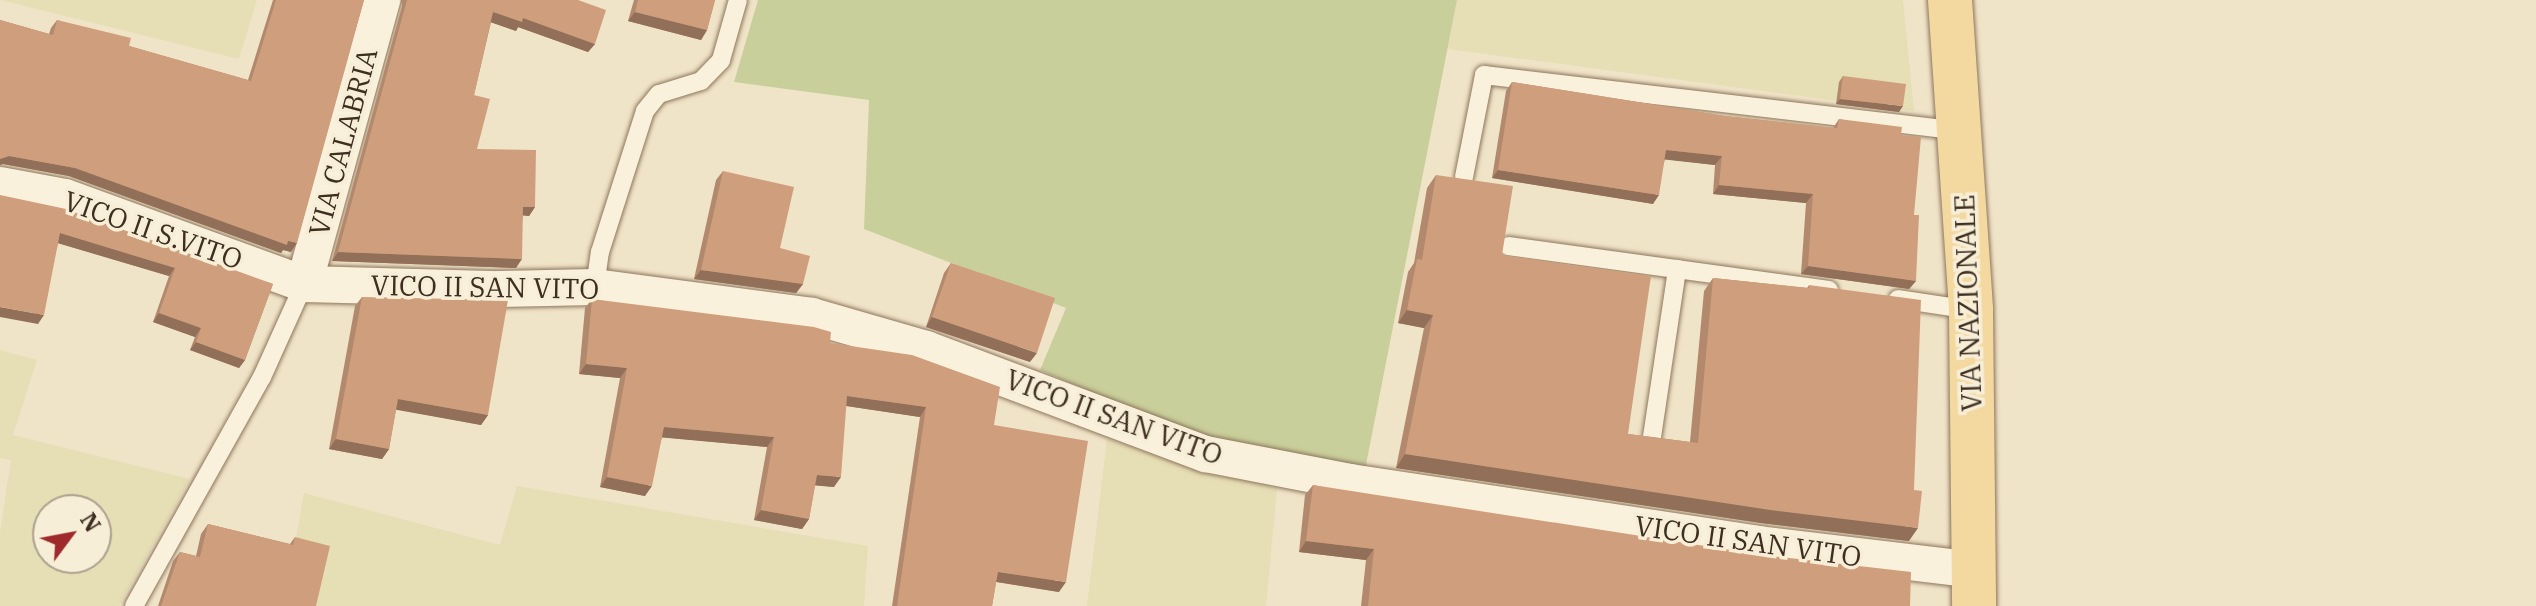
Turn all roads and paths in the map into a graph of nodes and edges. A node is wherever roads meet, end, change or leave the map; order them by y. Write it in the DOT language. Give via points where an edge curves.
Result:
graph roads {
  1 [pos="382,0"];
  2 [pos="738,0"];
  3 [pos="1950,0"];
  4 [pos="1960,131"];
  5 [pos="1464,177"];
  6 [pos="0,185"];
  7 [pos="1508,246"];
  8 [pos="1677,269"];
  9 [pos="304,284"];
  10 [pos="595,287"];
  11 [pos="1851,293"];
  12 [pos="1883,297"];
  13 [pos="1971,310"];
  14 [pos="1652,437"];
  15 [pos="1974,588"];
  16 [pos="134,606"];
  1 -- 9 [label="street, VIA CALABRIA"];
  2 -- 10 [label="lane" via="721,60 701,81 659,94 645,111 600,252"];
  3 -- 4 [label="main road, VIA NAZIONALE"];
  4 -- 5 [label="lane" via="1484,75"];
  4 -- 13 [label="main road, VIA NAZIONALE"];
  6 -- 9 [label="street, VICO II S.VITO" via="65,197"];
  7 -- 8 [label="lane"];
  8 -- 11 [label="lane"];
  8 -- 14 [label="lane"];
  9 -- 10 [label="street, VICO II SAN VITO"];
  9 -- 16 [label="lane" via="262,377"];
  10 -- 15 [label="street, VICO II SAN VITO" via="812,316 926,349 1206,454 1350,482 1758,544"];
  12 -- 13 [label="lane"];
  13 -- 15 [label="main road, VIA NAZIONALE"];
}
